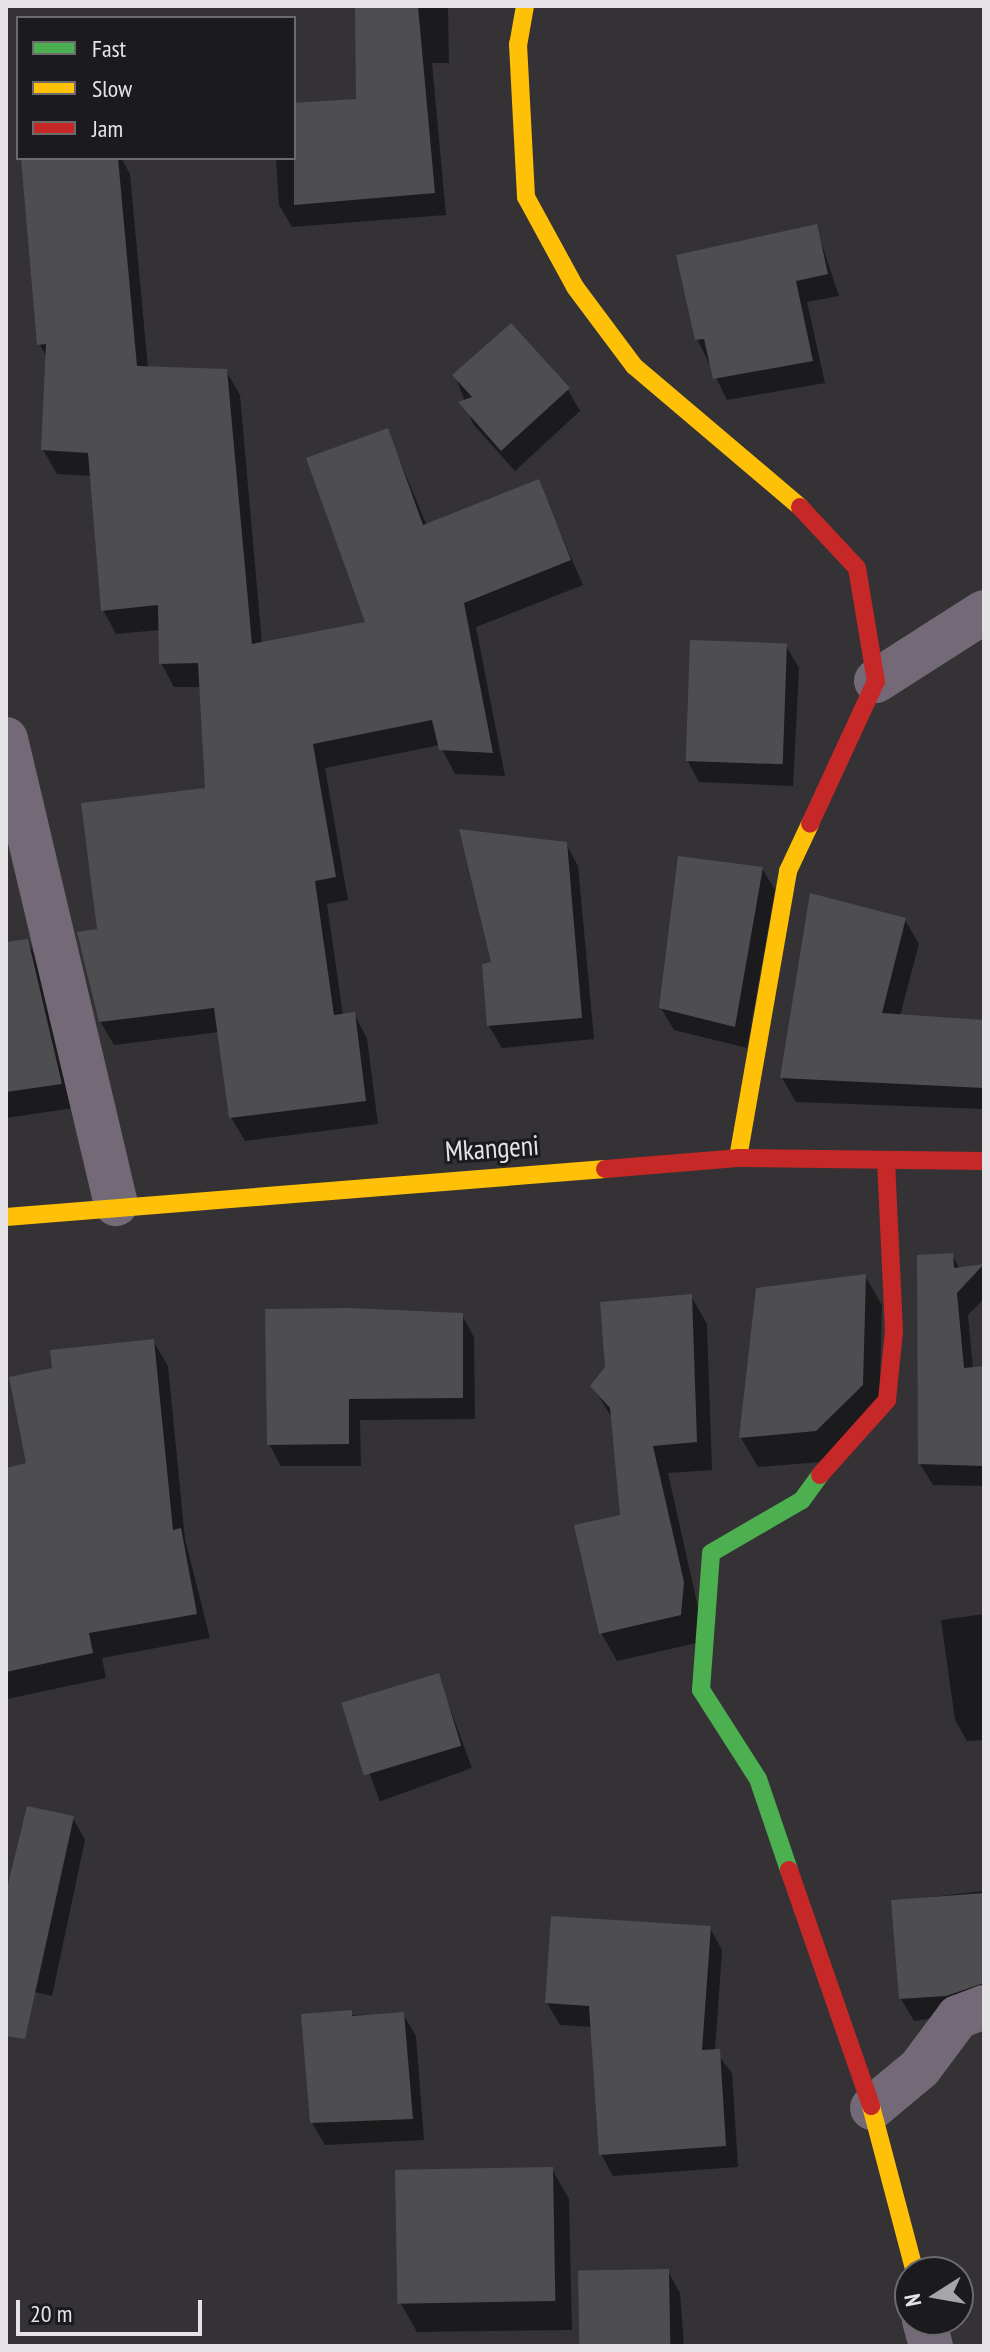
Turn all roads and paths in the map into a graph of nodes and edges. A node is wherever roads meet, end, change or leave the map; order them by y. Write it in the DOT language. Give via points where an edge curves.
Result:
graph roads {
  1 [pos="525,6"];
  2 [pos="984,612"];
  3 [pos="876,681"];
  4 [pos="6,739"];
  5 [pos="738,1158"];
  6 [pos="886,1160"];
  7 [pos="984,1161"];
  8 [pos="116,1204"];
  9 [pos="6,1217"];
  10 [pos="984,2007"];
  11 [pos="872,2108"];
  12 [pos="911,2256"];
  1 -- 3 [label="street" via="518,44 526,197 575,287 634,366 784,490 857,568"];
  2 -- 3 [label="street"];
  3 -- 5 [label="street" via="788,871"];
  4 -- 8 [label="street"];
  5 -- 6 [label="street, Mkangeni"];
  5 -- 8 [label="street, Mkangeni"];
  6 -- 7 [label="street, Mkangeni"];
  6 -- 11 [label="street" via="894,1331 887,1400 837,1451 802,1500 711,1553 701,1690 758,1779"];
  8 -- 9 [label="street, Mkangeni"];
  10 -- 11 [label="street" via="958,2017 920,2068"];
  11 -- 12 [label="street"];
}
